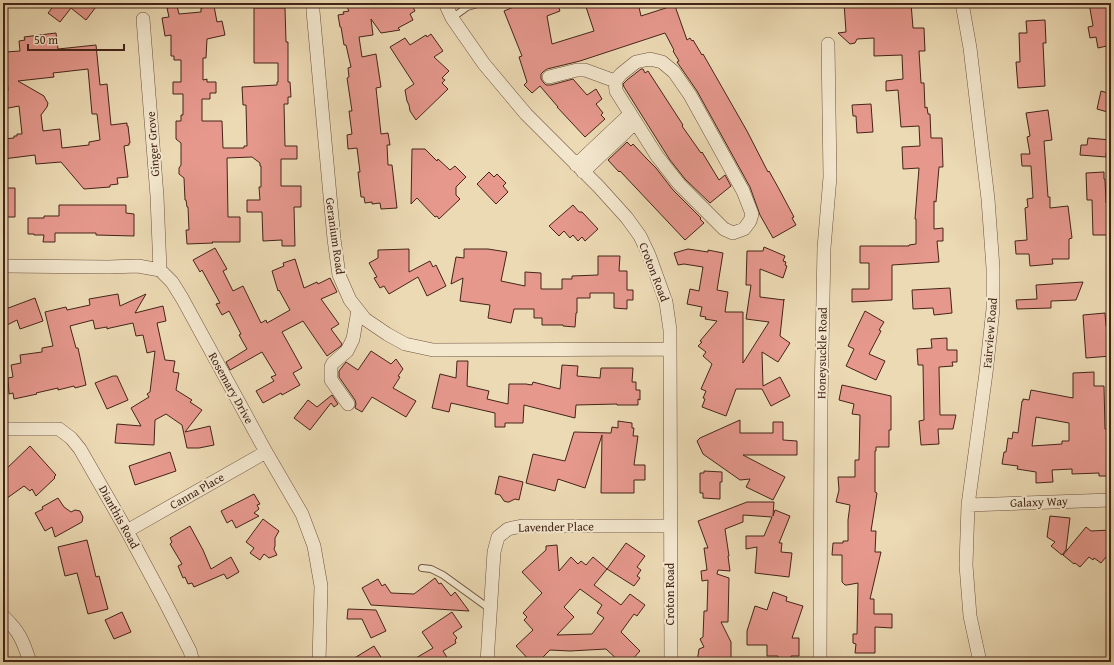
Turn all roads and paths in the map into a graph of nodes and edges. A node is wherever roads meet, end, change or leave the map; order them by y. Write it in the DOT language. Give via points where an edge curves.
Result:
graph roads {
  1 [pos="313,3"];
  2 [pos="445,3"];
  3 [pos="481,3"];
  4 [pos="962,3"];
  5 [pos="452,18"];
  6 [pos="143,19"];
  7 [pos="828,44"];
  8 [pos="549,77"];
  9 [pos="616,81"];
  10 [pos="633,119"];
  11 [pos="579,168"];
  12 [pos="3,266"];
  13 [pos="160,270"];
  14 [pos="358,310"];
  15 [pos="670,349"];
  16 [pos="348,404"];
  17 [pos="3,429"];
  18 [pos="266,452"];
  19 [pos="1111,500"];
  20 [pos="968,505"];
  21 [pos="670,526"];
  22 [pos="127,531"];
  23 [pos="422,568"];
  24 [pos="490,609"];
  25 [pos="3,616"];
  26 [pos="30,662"];
  27 [pos="193,662"];
  28 [pos="319,662"];
  29 [pos="487,662"];
  30 [pos="670,662"];
  31 [pos="820,662"];
  32 [pos="980,662"];
  1 -- 14 [label="street, Geranium Road" via="339,275 350,300"];
  2 -- 5 [label="street, Croton Road"];
  3 -- 5 [label="lane"];
  4 -- 20 [label="street, Fairview Road" via="970,48 988,199 994,309"];
  5 -- 11 [label="street, Croton Road" via="489,70 526,114"];
  6 -- 13 [label="street, Ginger Grove" via="157,196"];
  7 -- 31 [label="street, Honeysuckle Road" via="830,177 824,248"];
  8 -- 9 [label="street" via="585,70"];
  9 -- 10 [label="street" via="616,92"];
  9 -- 10 [label="street" via="636,62 650,58 662,62 674,72 690,95 744,191 752,214 744,229 733,233 724,229 679,184"];
  10 -- 11 [label="street"];
  11 -- 15 [label="street, Croton Road" via="627,218 640,236 666,302"];
  12 -- 13 [label="street" via="138,266"];
  13 -- 18 [label="street, Rosemary Drive" via="172,282 182,298"];
  14 -- 15 [label="street, Geranium Road" via="366,319 405,344 433,350"];
  14 -- 16 [label="street" via="353,338 347,351 331,368 331,380"];
  15 -- 21 [label="street, Croton Road"];
  17 -- 22 [label="street, Dianthis Road" via="59,429 71,438 80,449"];
  18 -- 22 [label="street, Canna Place"];
  18 -- 28 [label="street, Rosemary Drive" via="302,514 314,546 321,586"];
  19 -- 20 [label="street, Galaxy Way"];
  20 -- 32 [label="street, Fairview Road" via="966,565 970,616"];
  21 -- 24 [label="street, Lavender Place" via="522,526 508,529 498,537 494,552"];
  21 -- 30 [label="street, Croton Road"];
  22 -- 27 [label="street, Dianthis Road" via="190,651"];
  23 -- 24 [label="lane" via="444,575"];
  24 -- 29 [label="street, Lavender Place"];
  25 -- 26 [label="street" via="23,640"];
}
